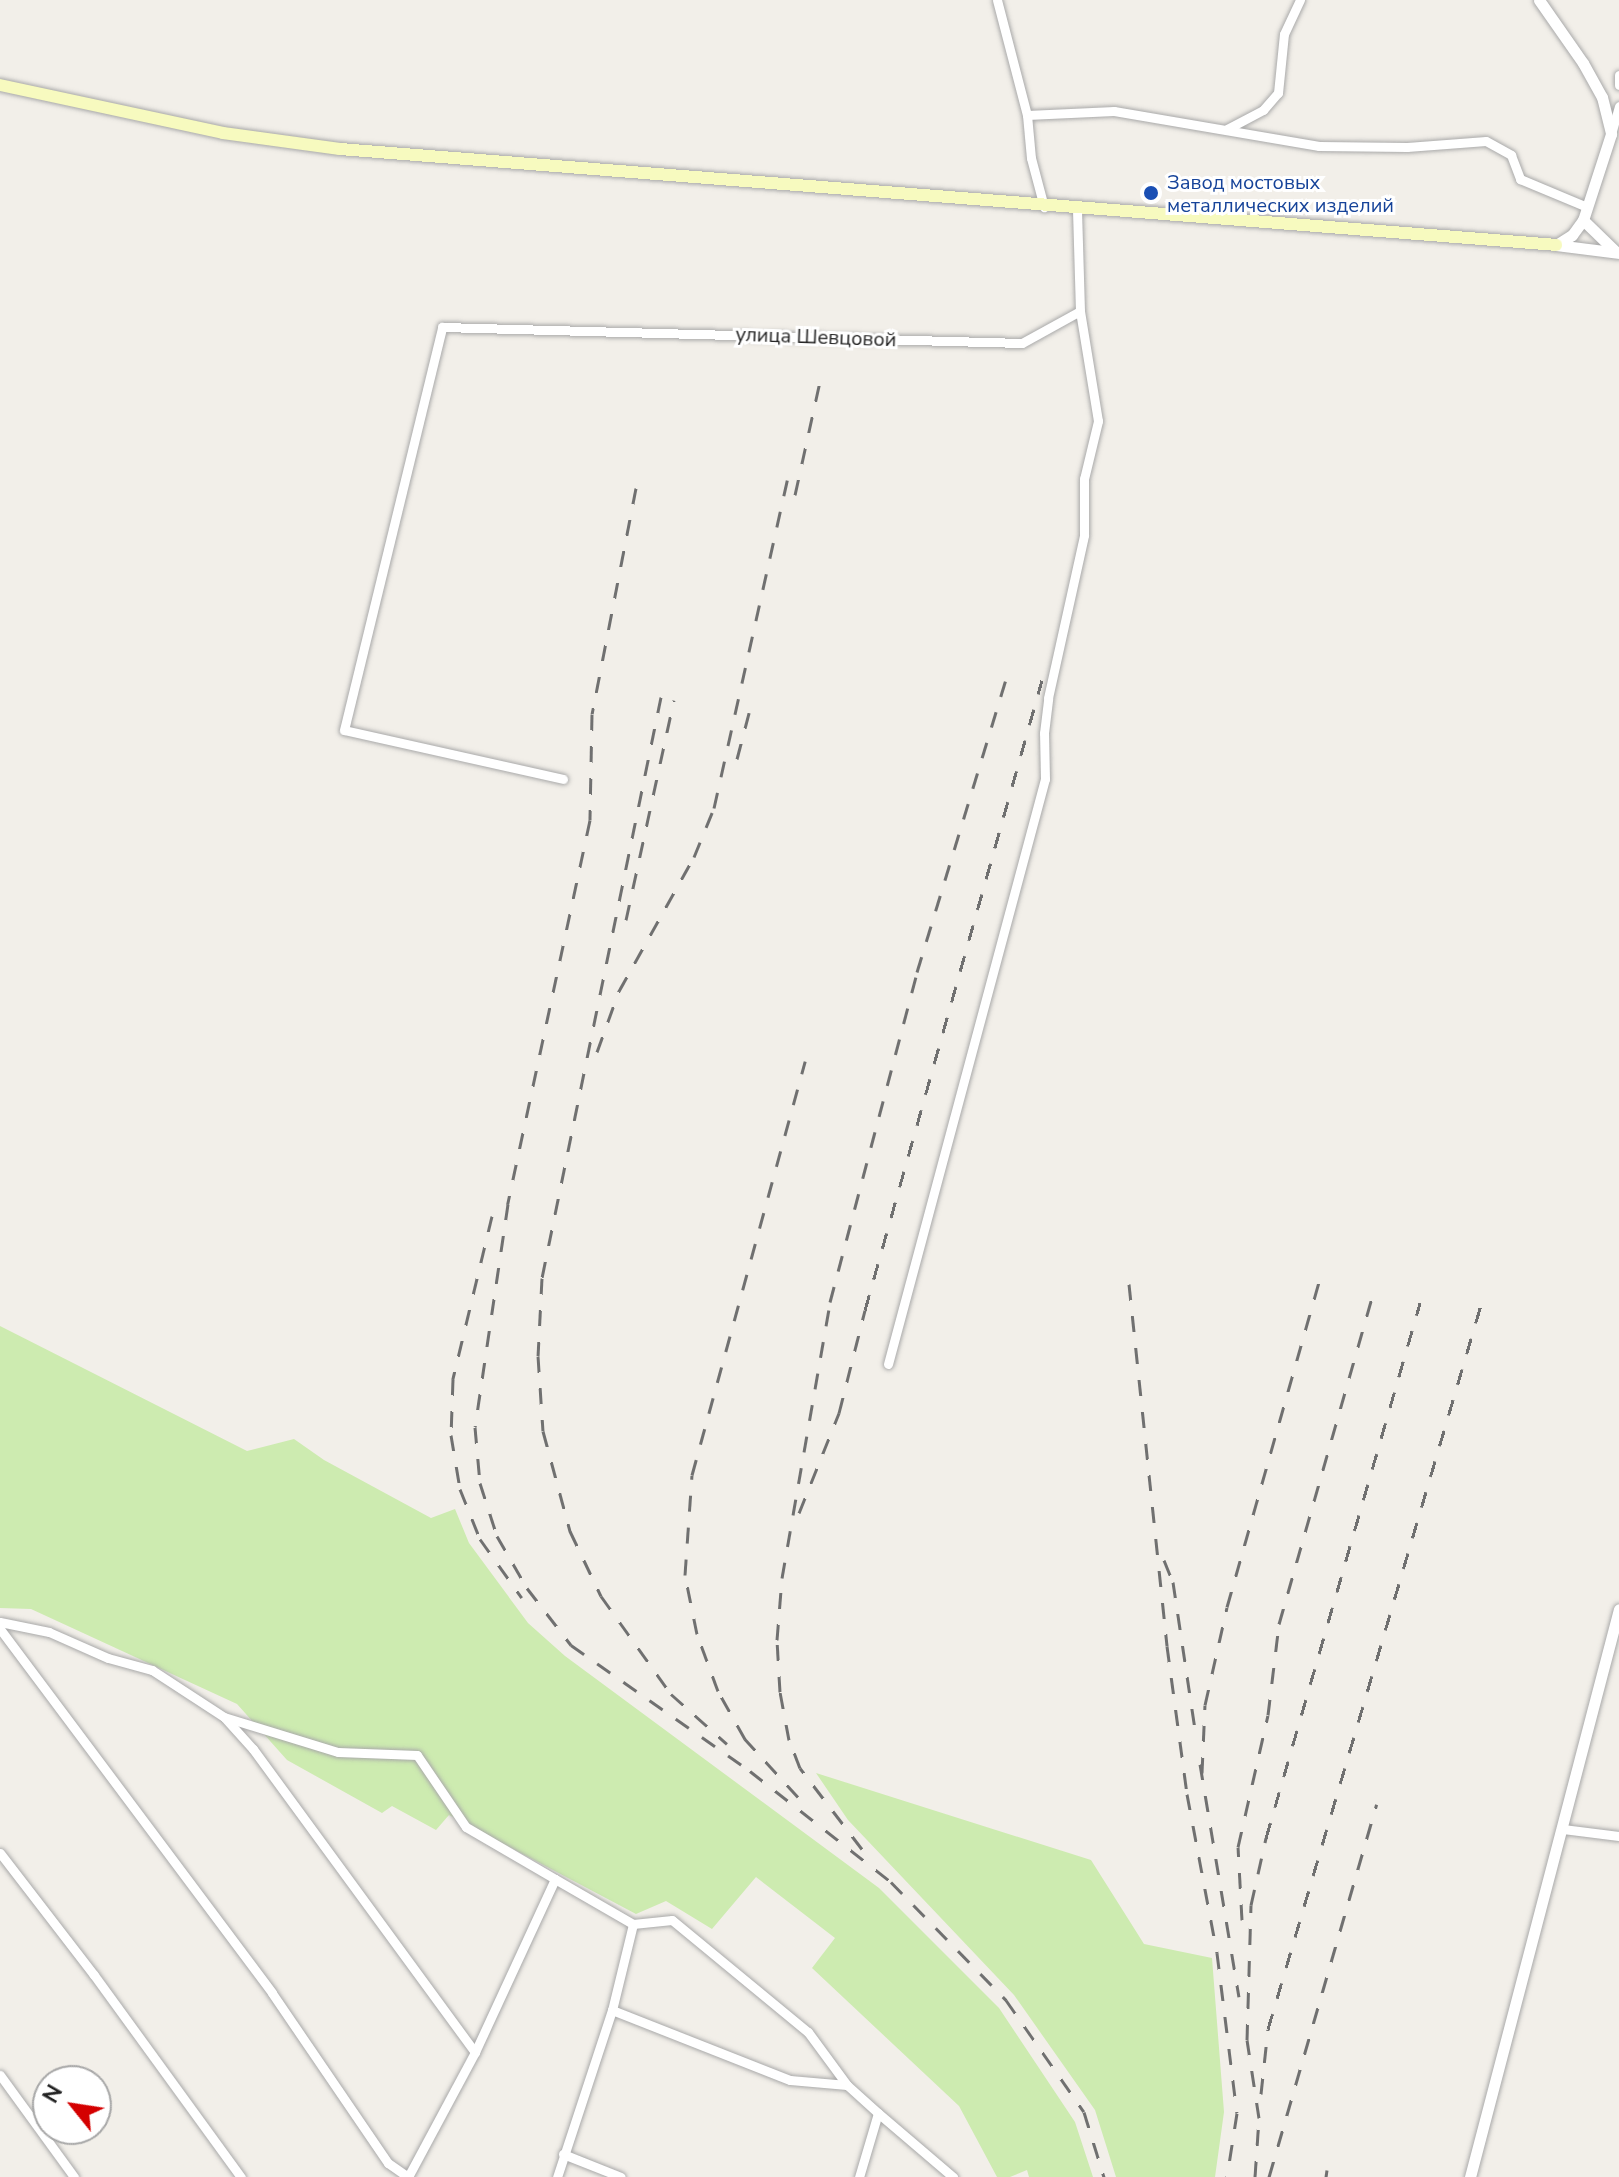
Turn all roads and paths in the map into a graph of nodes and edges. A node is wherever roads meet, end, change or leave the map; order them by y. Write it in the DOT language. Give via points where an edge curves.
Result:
graph roads {
  1 [pos="997,0"];
  2 [pos="1300,0"];
  3 [pos="1539,0"];
  4 [pos="1619,75"];
  5 [pos="0,85"];
  6 [pos="1619,85"];
  7 [pos="1619,106"];
  8 [pos="1027,115"];
  9 [pos="1227,129"];
  10 [pos="1611,134"];
  11 [pos="1044,207"];
  12 [pos="1587,207"];
  13 [pos="1077,210"];
  14 [pos="1583,220"];
  15 [pos="1556,245"];
  16 [pos="1618,253"];
  17 [pos="1080,311"];
  18 [pos="563,779"];
  19 [pos="888,1364"];
  20 [pos="1619,1609"];
  21 [pos="0,1622"];
  22 [pos="0,1629"];
  23 [pos="224,1717"];
  24 [pos="1563,1829"];
  25 [pos="1619,1836"];
  26 [pos="0,1853"];
  27 [pos="555,1879"];
  28 [pos="633,1924"];
  29 [pos="612,2010"];
  30 [pos="475,2052"];
  31 [pos="0,2075"];
  32 [pos="847,2085"];
  33 [pos="878,2113"];
  34 [pos="563,2154"];
  35 [pos="74,2177"];
  36 [pos="241,2177"];
  37 [pos="408,2177"];
  38 [pos="557,2177"];
  39 [pos="621,2177"];
  40 [pos="859,2177"];
  41 [pos="953,2177"];
  42 [pos="1470,2177"];
  1 -- 8 [label="street"];
  2 -- 9 [label="street" via="1284,34 1278,93 1263,110"];
  3 -- 10 [label="street" via="1602,97"];
  4 -- 6 [label="street"];
  5 -- 11 [label="main road" via="223,133 340,149"];
  7 -- 10 [label="street"];
  8 -- 9 [label="street" via="1114,111"];
  8 -- 11 [label="street"];
  9 -- 12 [label="street" via="1319,146 1486,141 1511,155 1520,179"];
  10 -- 12 [label="street"];
  11 -- 13 [label="main road"];
  12 -- 14 [label="street"];
  13 -- 15 [label="main road"];
  13 -- 17 [label="street"];
  14 -- 15 [label="street"];
  14 -- 16 [label="street"];
  15 -- 16 [label="street"];
  17 -- 18 [label="street, улица Шевцовой" via="1022,343 442,327 344,730"];
  17 -- 19 [label="street" via="1098,421 1084,479 1084,535 1048,698 1045,779"];
  20 -- 24 [label="street"];
  21 -- 23 [label="street" via="49,1632 152,1670"];
  22 -- 37 [label="street" via="272,1993 388,2163"];
  23 -- 27 [label="street" via="338,1752 417,1755 466,1827"];
  23 -- 30 [label="street" via="253,1749"];
  24 -- 25 [label="street"];
  24 -- 42 [label="street"];
  26 -- 36 [label="street"];
  27 -- 28 [label="street"];
  27 -- 30 [label="street"];
  28 -- 29 [label="street"];
  28 -- 32 [label="street" via="672,1920 808,2032"];
  29 -- 32 [label="street" via="790,2080"];
  29 -- 34 [label="street"];
  30 -- 37 [label="street"];
  31 -- 35 [label="street"];
  32 -- 33 [label="street"];
  33 -- 40 [label="street"];
  33 -- 41 [label="street"];
  34 -- 38 [label="street"];
  34 -- 39 [label="street"];
}
